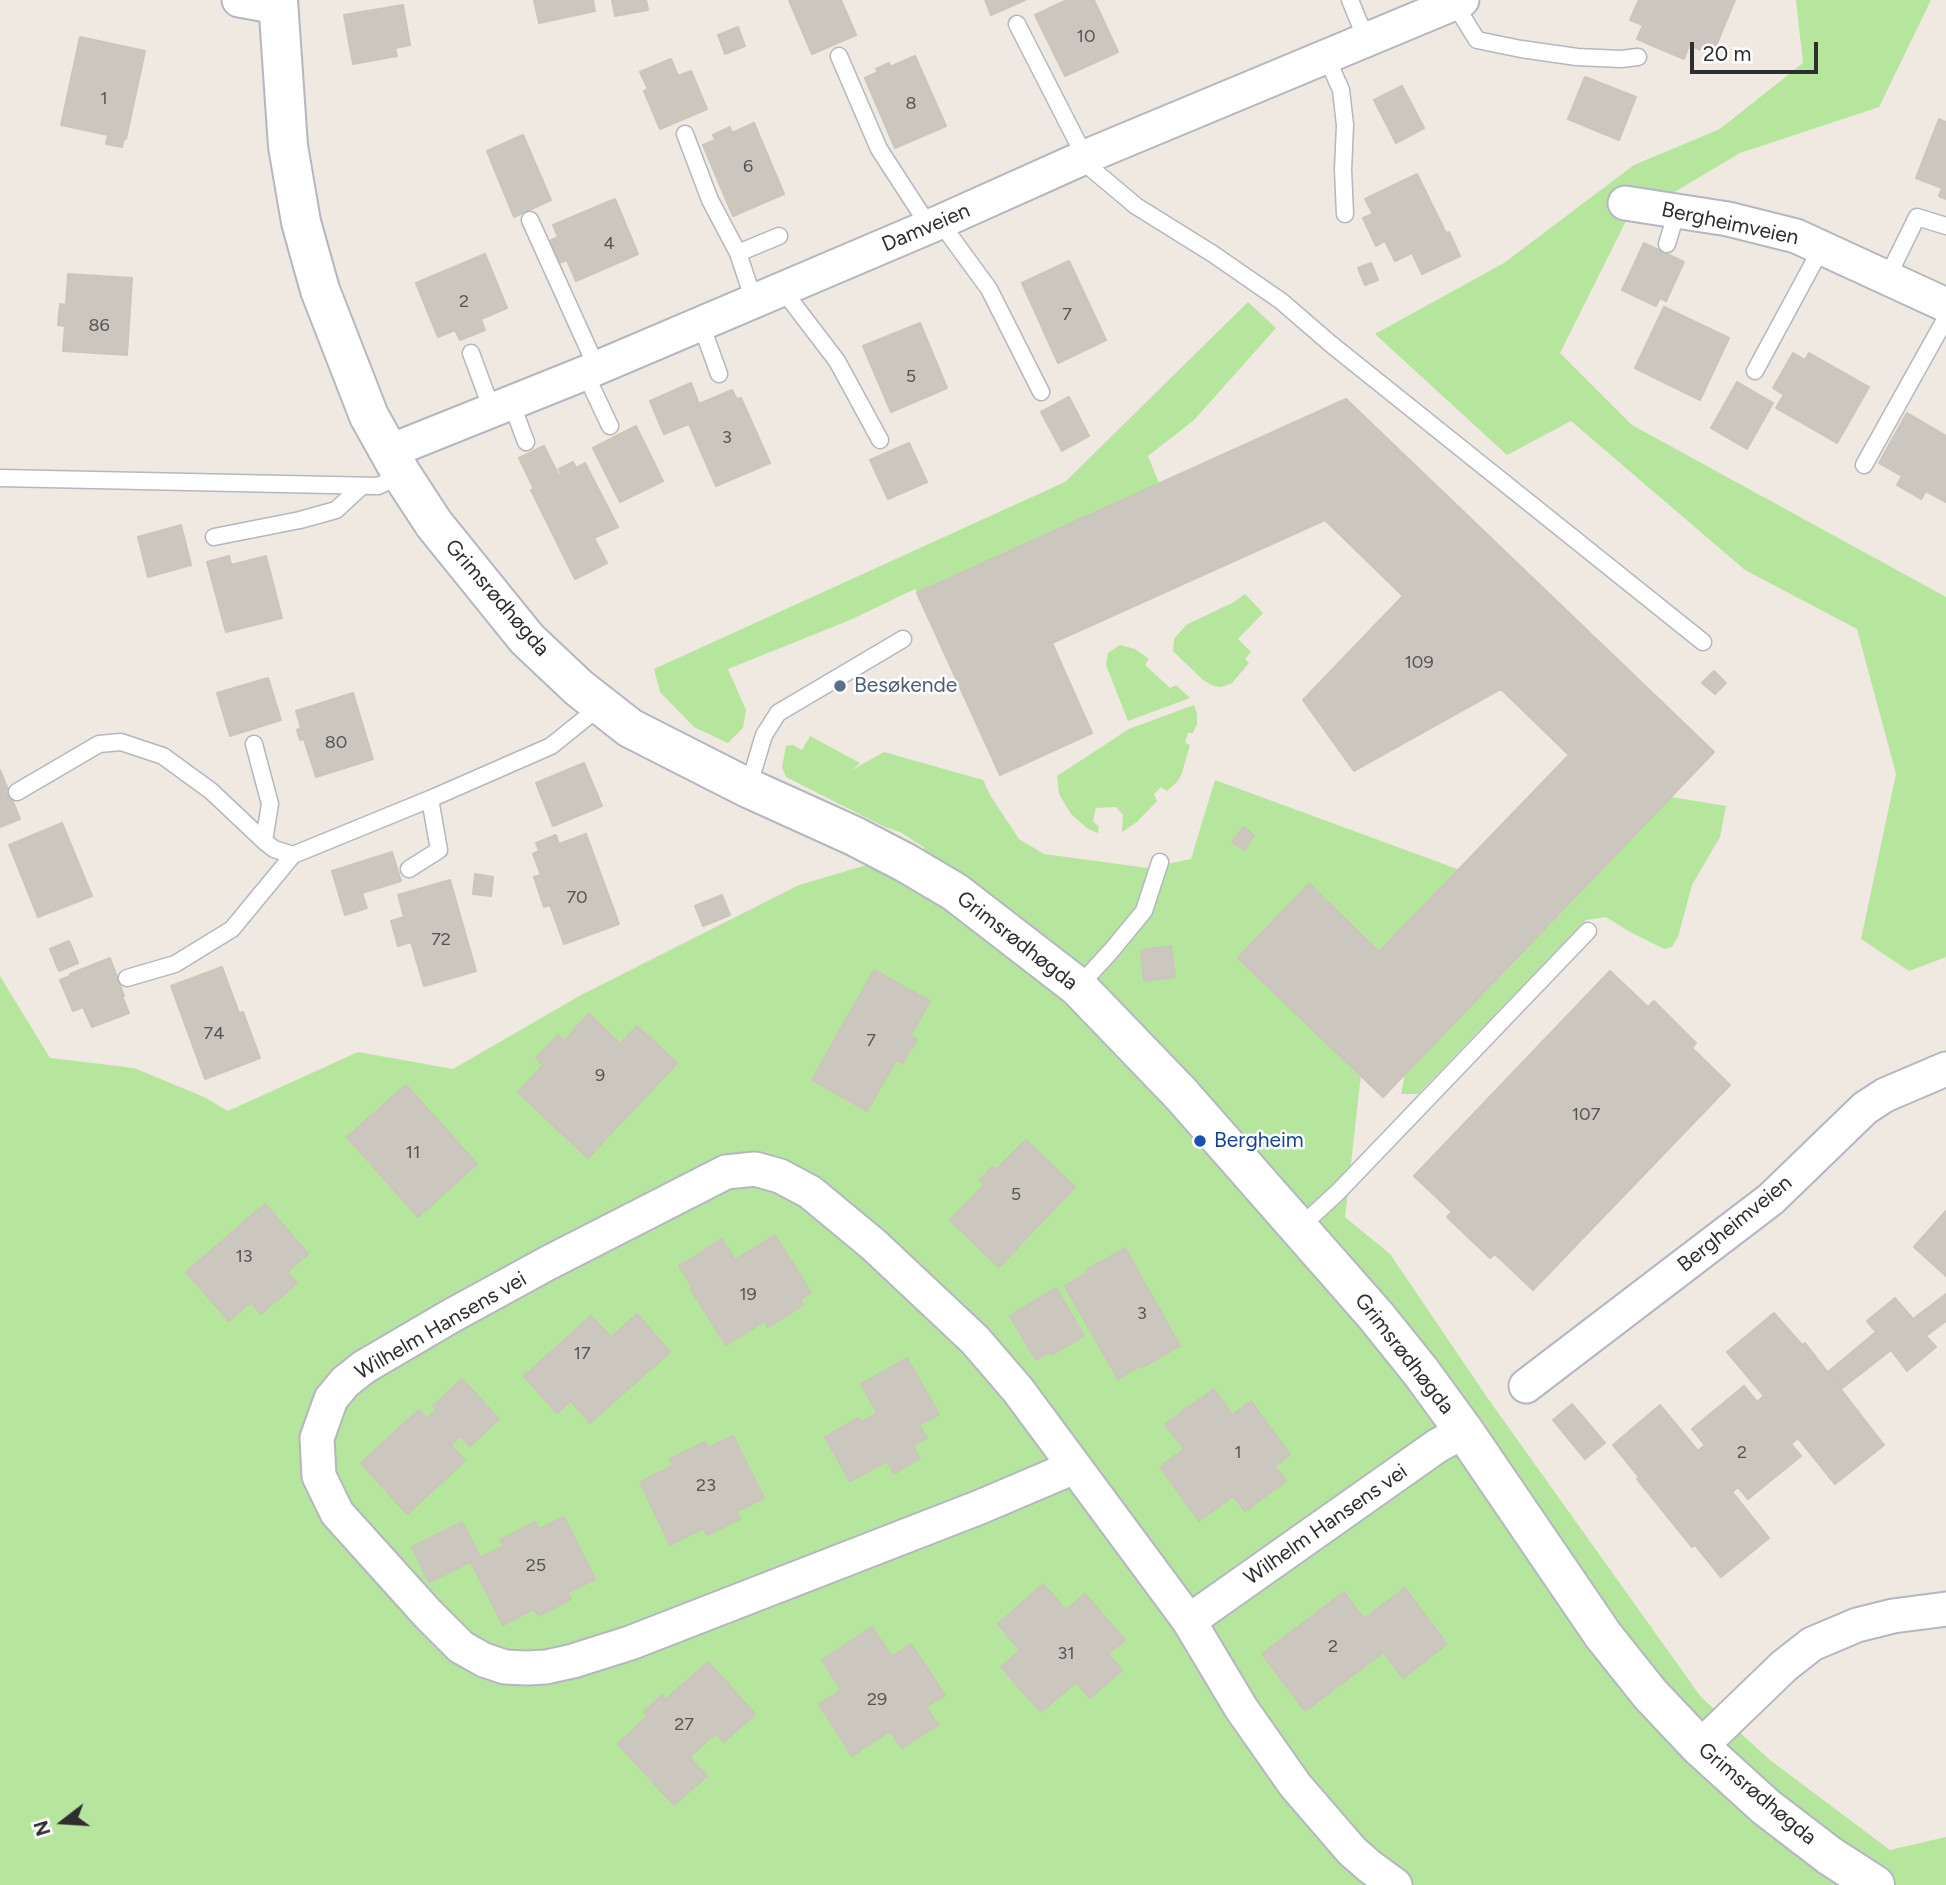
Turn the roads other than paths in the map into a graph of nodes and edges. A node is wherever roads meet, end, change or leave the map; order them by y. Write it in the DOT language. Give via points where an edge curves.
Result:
graph roads {
  1 [pos="239,0"];
  2 [pos="1350,0"];
  3 [pos="1458,2"];
  4 [pos="278,3"];
  5 [pos="1017,24"];
  6 [pos="1366,39"];
  7 [pos="839,55"];
  8 [pos="1326,56"];
  9 [pos="1638,57"];
  10 [pos="685,134"];
  11 [pos="1083,158"];
  12 [pos="1625,203"];
  13 [pos="1677,211"];
  14 [pos="1345,214"];
  15 [pos="530,220"];
  16 [pos="935,224"];
  17 [pos="1946,226"];
  18 [pos="779,236"];
  19 [pos="1667,244"];
  20 [pos="1822,247"];
  21 [pos="738,253"];
  22 [pos="1887,278"];
  23 [pos="768,295"];
  24 [pos="1946,305"];
  25 [pos="1946,318"];
  26 [pos="701,324"];
  27 [pos="471,353"];
  28 [pos="591,370"];
  29 [pos="1755,371"];
  30 [pos="719,374"];
  31 [pos="1041,392"];
  32 [pos="502,406"];
  33 [pos="610,426"];
  34 [pos="880,440"];
  35 [pos="527,442"];
  36 [pos="395,464"];
  37 [pos="1864,464"];
  38 [pos="0,478"];
  39 [pos="362,486"];
  40 [pos="214,537"];
  41 [pos="903,639"];
  42 [pos="1703,642"];
  43 [pos="602,705"];
  44 [pos="254,744"];
  45 [pos="748,788"];
  46 [pos="17,792"];
  47 [pos="430,799"];
  48 [pos="264,841"];
  49 [pos="293,855"];
  50 [pos="1160,862"];
  51 [pos="409,869"];
  52 [pos="1588,931"];
  53 [pos="127,978"];
  54 [pos="1078,987"];
  55 [pos="1946,1069"];
  56 [pos="1298,1228"];
  57 [pos="1526,1387"];
  58 [pos="1464,1430"];
  59 [pos="1073,1467"];
  60 [pos="1946,1609"];
  61 [pos="1189,1621"];
  62 [pos="1700,1747"];
  63 [pos="1395,1885"];
  64 [pos="1875,1885"];
  1 -- 4 [label="street"];
  2 -- 6 [label="lane"];
  3 -- 6 [label="street, Damveien"];
  3 -- 9 [label="lane" via="1476,40 1577,57"];
  4 -- 36 [label="main road, Grimsrødhøgda" via="288,146 301,222 320,290 369,416"];
  5 -- 11 [label="lane"];
  6 -- 8 [label="street, Damveien"];
  7 -- 16 [label="lane" via="879,149"];
  8 -- 11 [label="street, Damveien"];
  8 -- 14 [label="lane" via="1341,90"];
  10 -- 21 [label="lane" via="710,200"];
  11 -- 16 [label="street, Damveien"];
  11 -- 42 [label="lane" via="1136,206 1281,301"];
  12 -- 13 [label="street, Bergheimveien"];
  13 -- 19 [label="lane"];
  13 -- 20 [label="street, Bergheimveien" via="1728,219"];
  15 -- 28 [label="lane"];
  16 -- 23 [label="street, Damveien"];
  16 -- 31 [label="lane" via="989,289"];
  17 -- 22 [label="lane" via="1917,217"];
  18 -- 21 [label="lane"];
  20 -- 22 [label="street, Bergheimveien"];
  20 -- 29 [label="lane"];
  21 -- 23 [label="lane"];
  22 -- 24 [label="street, Bergheimveien"];
  23 -- 26 [label="street, Damveien"];
  23 -- 34 [label="lane" via="837,361"];
  25 -- 37 [label="lane"];
  26 -- 28 [label="street, Damveien"];
  26 -- 30 [label="lane"];
  27 -- 32 [label="lane"];
  28 -- 32 [label="street, Damveien"];
  28 -- 33 [label="lane"];
  32 -- 35 [label="lane"];
  32 -- 36 [label="street, Damveien"];
  36 -- 39 [label="lane" via="378,486"];
  36 -- 43 [label="main road, Grimsrødhøgda" via="434,524 527,639"];
  38 -- 39 [label="lane"];
  39 -- 40 [label="lane" via="336,510"];
  41 -- 45 [label="lane" via="778,713 764,735"];
  43 -- 45 [label="main road, Grimsrødhøgda" via="630,728"];
  43 -- 47 [label="lane" via="551,746"];
  44 -- 48 [label="lane" via="270,804"];
  45 -- 54 [label="main road, Grimsrødhøgda" via="854,836 955,892"];
  46 -- 48 [label="lane" via="99,744 121,742 163,756 211,791"];
  47 -- 49 [label="lane"];
  47 -- 51 [label="lane" via="439,850"];
  48 -- 49 [label="lane"];
  49 -- 53 [label="lane" via="232,929 175,964"];
  50 -- 54 [label="lane" via="1144,911"];
  52 -- 56 [label="lane"];
  54 -- 56 [label="main road, Grimsrødhøgda" via="1181,1094"];
  55 -- 57 [label="street, Bergheimveien" via="1866,1108 1771,1199"];
  56 -- 58 [label="main road, Grimsrødhøgda" via="1376,1316"];
  58 -- 61 [label="street, Wilhelm Hansens vei"];
  58 -- 62 [label="main road, Grimsrødhøgda" via="1603,1635"];
  59 -- 59 [label="street, Wilhelm Hansens vei" via="630,1643 573,1661 527,1668 484,1660 461,1647 428,1614 337,1513 319,1476 317,1438 331,1399 364,1367 703,1182 726,1172 755,1168 810,1192 916,1282 1018,1390"];
  59 -- 61 [label="street, Wilhelm Hansens vei"];
  60 -- 62 [label="street" via="1857,1625 1812,1644"];
  61 -- 63 [label="street, Wilhelm Hansens vei" via="1241,1708 1295,1785 1352,1851"];
  62 -- 64 [label="main road, Grimsrødhøgda" via="1766,1807"];
}
